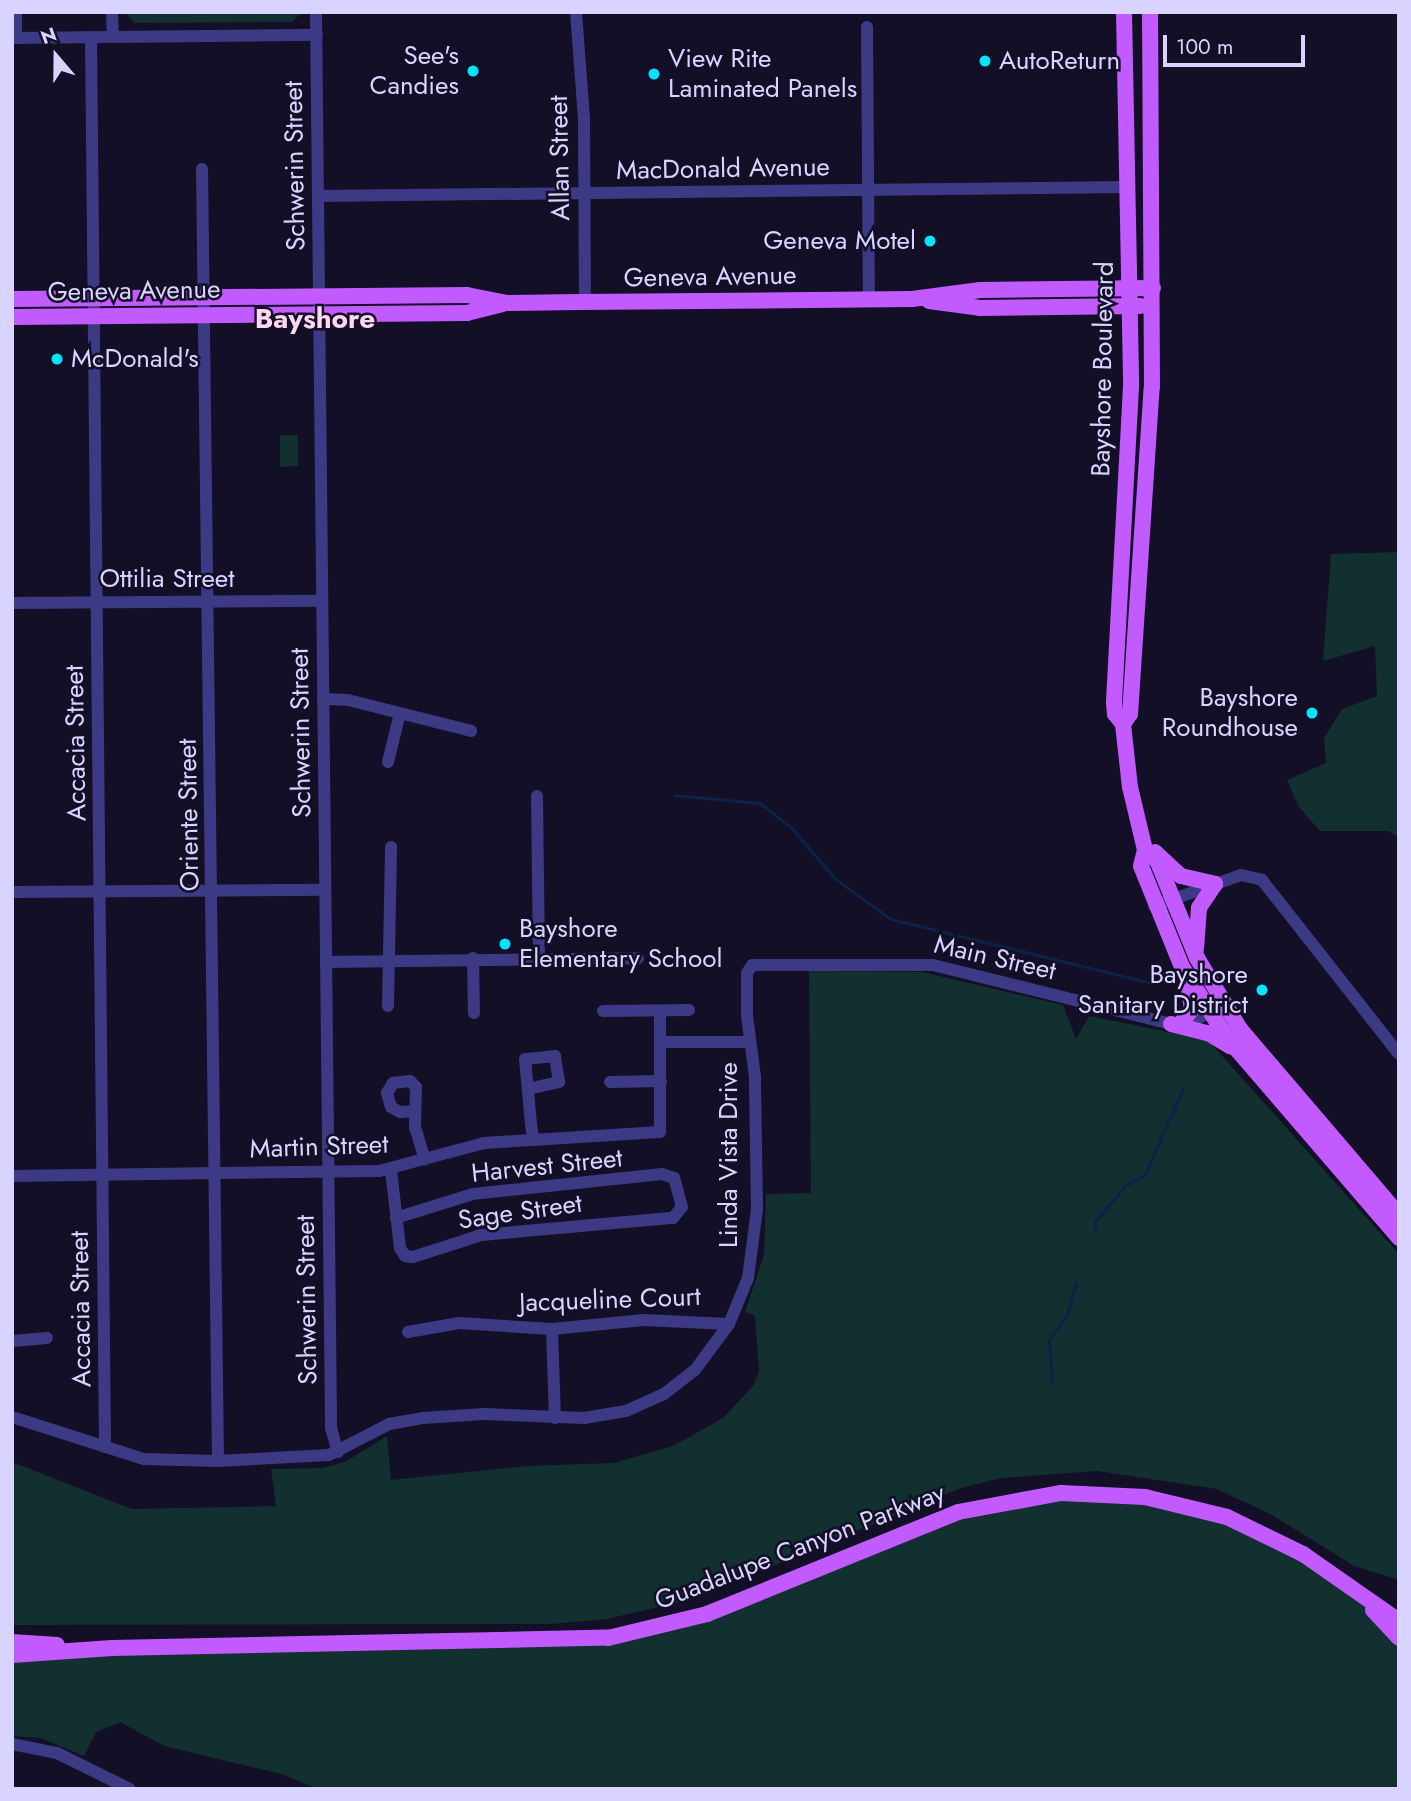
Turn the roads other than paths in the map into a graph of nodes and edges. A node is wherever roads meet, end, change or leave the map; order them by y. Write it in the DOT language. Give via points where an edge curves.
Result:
graph roads {
  1 [pos="16,12"];
  2 [pos="113,12"];
  3 [pos="316,12"];
  4 [pos="576,12"];
  5 [pos="1124,12"];
  6 [pos="1150,12"];
  7 [pos="867,27"];
  8 [pos="317,35"];
  9 [pos="91,37"];
  10 [pos="113,37"];
  11 [pos="14,38"];
  12 [pos="202,169"];
  13 [pos="1128,187"];
  14 [pos="868,190"];
  15 [pos="584,193"];
  16 [pos="318,196"];
  17 [pos="1131,288"];
  18 [pos="1153,288"];
  19 [pos="319,296"];
  20 [pos="206,297"];
  21 [pos="95,298"];
  22 [pos="12,299"];
  23 [pos="869,299"];
  24 [pos="912,299"];
  25 [pos="585,302"];
  26 [pos="507,303"];
  27 [pos="1132,306"];
  28 [pos="1153,306"];
  29 [pos="319,314"];
  30 [pos="206,315"];
  31 [pos="95,316"];
  32 [pos="12,317"];
  33 [pos="209,601"];
  34 [pos="322,601"];
  35 [pos="97,602"];
  36 [pos="12,603"];
  37 [pos="323,699"];
  38 [pos="400,713"];
  39 [pos="1123,724"];
  40 [pos="471,731"];
  41 [pos="388,762"];
  42 [pos="537,796"];
  43 [pos="1144,845"];
  44 [pos="391,846"];
  45 [pos="1215,884"];
  46 [pos="325,890"];
  47 [pos="212,891"];
  48 [pos="12,892"];
  49 [pos="100,892"];
  50 [pos="1171,900"];
  51 [pos="1154,906"];
  52 [pos="638,957"];
  53 [pos="473,958"];
  54 [pos="539,959"];
  55 [pos="391,961"];
  56 [pos="326,962"];
  57 [pos="1189,962"];
  58 [pos="750,967"];
  59 [pos="388,1006"];
  60 [pos="1216,1008"];
  61 [pos="660,1010"];
  62 [pos="689,1010"];
  63 [pos="603,1011"];
  64 [pos="474,1013"];
  65 [pos="1175,1024"];
  66 [pos="661,1042"];
  67 [pos="750,1042"];
  68 [pos="1237,1050"];
  69 [pos="1399,1054"];
  70 [pos="660,1081"];
  71 [pos="610,1082"];
  72 [pos="528,1089"];
  73 [pos="415,1111"];
  74 [pos="533,1139"];
  75 [pos="425,1160"];
  76 [pos="391,1170"];
  77 [pos="328,1172"];
  78 [pos="215,1173"];
  79 [pos="662,1174"];
  80 [pos="103,1175"];
  81 [pos="12,1176"];
  82 [pos="1399,1215"];
  83 [pos="396,1218"];
  84 [pos="1399,1238"];
  85 [pos="729,1324"];
  86 [pos="552,1329"];
  87 [pos="408,1332"];
  88 [pos="47,1338"];
  89 [pos="12,1341"];
  90 [pos="12,1417"];
  91 [pos="555,1418"];
  92 [pos="105,1447"];
  93 [pos="338,1452"];
  94 [pos="218,1461"];
  95 [pos="1355,1590"];
  96 [pos="1399,1621"];
  97 [pos="1399,1638"];
  98 [pos="12,1642"];
  99 [pos="112,1648"];
  100 [pos="12,1655"];
  101 [pos="12,1744"];
  102 [pos="121,1787"];
  1 -- 11 [label="street"];
  2 -- 10 [label="street"];
  3 -- 8 [label="street, Schwerin Street"];
  4 -- 15 [label="street, Allan Street"];
  5 -- 13 [label="main road, Bayshore Boulevard"];
  6 -- 18 [label="main road, Bayshore Boulevard"];
  7 -- 14 [label="street"];
  8 -- 10 [label="street"];
  8 -- 16 [label="street, Schwerin Street"];
  9 -- 10 [label="street"];
  9 -- 11 [label="street"];
  9 -- 21 [label="street, Accacia Street"];
  12 -- 20 [label="street, Oriente Street"];
  13 -- 14 [label="street, MacDonald Avenue"];
  13 -- 17 [label="main road, Bayshore Boulevard"];
  14 -- 15 [label="street, MacDonald Avenue"];
  14 -- 23 [label="street"];
  15 -- 16 [label="street, MacDonald Avenue"];
  15 -- 25 [label="street, Allan Street"];
  16 -- 19 [label="street, Schwerin Street"];
  17 -- 18 [label="main road, Geneva Avenue"];
  17 -- 24 [label="main road, Geneva Avenue" via="980,289"];
  17 -- 27 [label="main road, Bayshore Boulevard"];
  18 -- 28 [label="main road, Bayshore Boulevard"];
  19 -- 20 [label="main road, Geneva Avenue"];
  19 -- 26 [label="main road, Geneva Avenue" via="467,295"];
  19 -- 29 [label="street, Schwerin Street"];
  20 -- 21 [label="main road, Geneva Avenue"];
  20 -- 30 [label="street, Oriente Street"];
  21 -- 22 [label="main road, Geneva Avenue"];
  21 -- 31 [label="street, Accacia Street"];
  23 -- 24 [label="main road, Geneva Avenue"];
  23 -- 25 [label="main road, Geneva Avenue"];
  24 -- 27 [label="main road, Geneva Avenue" via="980,308"];
  25 -- 26 [label="main road, Geneva Avenue"];
  26 -- 29 [label="main road, Geneva Avenue" via="467,313"];
  27 -- 28 [label="main road, Geneva Avenue"];
  27 -- 39 [label="main road, Bayshore Boulevard" via="1114,692 1115,714"];
  28 -- 39 [label="main road, Bayshore Boulevard" via="1130,714"];
  29 -- 30 [label="main road, Geneva Avenue"];
  29 -- 34 [label="street, Schwerin Street"];
  30 -- 31 [label="main road, Geneva Avenue"];
  30 -- 33 [label="street, Oriente Street"];
  31 -- 32 [label="main road, Geneva Avenue"];
  31 -- 35 [label="street, Accacia Street"];
  33 -- 34 [label="street, Ottilia Street"];
  33 -- 35 [label="street, Ottilia Street"];
  33 -- 47 [label="street, Oriente Street"];
  34 -- 37 [label="street, Schwerin Street"];
  35 -- 36 [label="street, Ottilia Street"];
  35 -- 49 [label="street, Accacia Street"];
  37 -- 38 [label="street"];
  37 -- 46 [label="street, Schwerin Street"];
  38 -- 40 [label="street"];
  38 -- 41 [label="street"];
  39 -- 43 [label="main road, Bayshore Boulevard"];
  42 -- 54 [label="street"];
  43 -- 45 [label="main road" via="1181,876"];
  43 -- 50 [label="main road, Bayshore Boulevard" via="1157,860"];
  43 -- 51 [label="main road, Bayshore Boulevard" via="1142,866"];
  44 -- 55 [label="street"];
  45 -- 50 [label="street"];
  45 -- 57 [label="main road" via="1199,908"];
  45 -- 69 [label="street" via="1247,874 1265,883"];
  46 -- 47 [label="street"];
  46 -- 56 [label="street, Schwerin Street"];
  47 -- 49 [label="street"];
  47 -- 78 [label="street, Oriente Street"];
  48 -- 49 [label="street"];
  49 -- 80 [label="street, Accacia Street"];
  50 -- 51 [label="street"];
  50 -- 57 [label="main road, Bayshore Boulevard"];
  51 -- 57 [label="main road, Bayshore Boulevard"];
  52 -- 54 [label="street"];
  53 -- 54 [label="street"];
  53 -- 55 [label="street"];
  53 -- 64 [label="street"];
  55 -- 56 [label="street"];
  55 -- 59 [label="street"];
  56 -- 77 [label="street, Schwerin Street"];
  57 -- 60 [label="main road, Bayshore Boulevard"];
  57 -- 65 [label="main road" via="1192,1009"];
  58 -- 65 [label="street, Main Street" via="933,965"];
  58 -- 67 [label="street, Linda Vista Drive"];
  60 -- 65 [label="street"];
  60 -- 68 [label="main road, Bayshore Boulevard"];
  60 -- 82 [label="main road, Bayshore Boulevard"];
  61 -- 62 [label="street"];
  61 -- 63 [label="street"];
  61 -- 66 [label="street, Martin Street"];
  65 -- 68 [label="main road" via="1208,1033"];
  66 -- 67 [label="street"];
  66 -- 70 [label="street, Martin Street"];
  67 -- 85 [label="street, Linda Vista Drive" via="756,1093 757,1227 748,1278"];
  68 -- 84 [label="main road, Bayshore Boulevard"];
  70 -- 71 [label="street"];
  70 -- 74 [label="street, Martin Street" via="660,1132"];
  72 -- 74 [label="street"];
  73 -- 75 [label="street"];
  74 -- 75 [label="street, Martin Street" via="472,1144"];
  75 -- 76 [label="street, Martin Street"];
  76 -- 77 [label="street, Martin Street"];
  76 -- 83 [label="street, Sage Street"];
  77 -- 78 [label="street, Martin Street"];
  77 -- 93 [label="street, Schwerin Street" via="331,1428"];
  78 -- 80 [label="street, Martin Street"];
  78 -- 94 [label="street, Oriente Street"];
  79 -- 83 [label="street, Harvest Street" via="473,1194"];
  79 -- 83 [label="street, Sage Street" via="674,1178 679,1189 682,1207 673,1218 481,1235 413,1257 405,1256 400,1248"];
  80 -- 81 [label="street, Martin Street"];
  80 -- 92 [label="street, Accacia Street"];
  85 -- 86 [label="street, Jacqueline Court" via="644,1320"];
  85 -- 91 [label="street, Linda Vista Drive" via="695,1370 664,1394 606,1416"];
  86 -- 87 [label="street, Jacqueline Court" via="458,1323"];
  86 -- 91 [label="street"];
  88 -- 89 [label="street"];
  90 -- 92 [label="street, Linda Vista Drive"];
  91 -- 93 [label="street, Linda Vista Drive" via="484,1414 404,1420"];
  92 -- 94 [label="street, Linda Vista Drive" via="144,1459"];
  93 -- 94 [label="street, Linda Vista Drive" via="320,1457"];
  95 -- 96 [label="main road, Guadalupe Canyon Parkway"];
  95 -- 97 [label="main road, Guadalupe Canyon Parkway"];
  95 -- 99 [label="main road, Guadalupe Canyon Parkway" via="1285,1543 1207,1511 1125,1495 1061,1493 958,1511 707,1614 628,1635 547,1643"];
  98 -- 99 [label="main road, Guadalupe Canyon Parkway"];
  99 -- 100 [label="main road, Guadalupe Canyon Parkway"];
  101 -- 102 [label="street" via="57,1753"];
}
